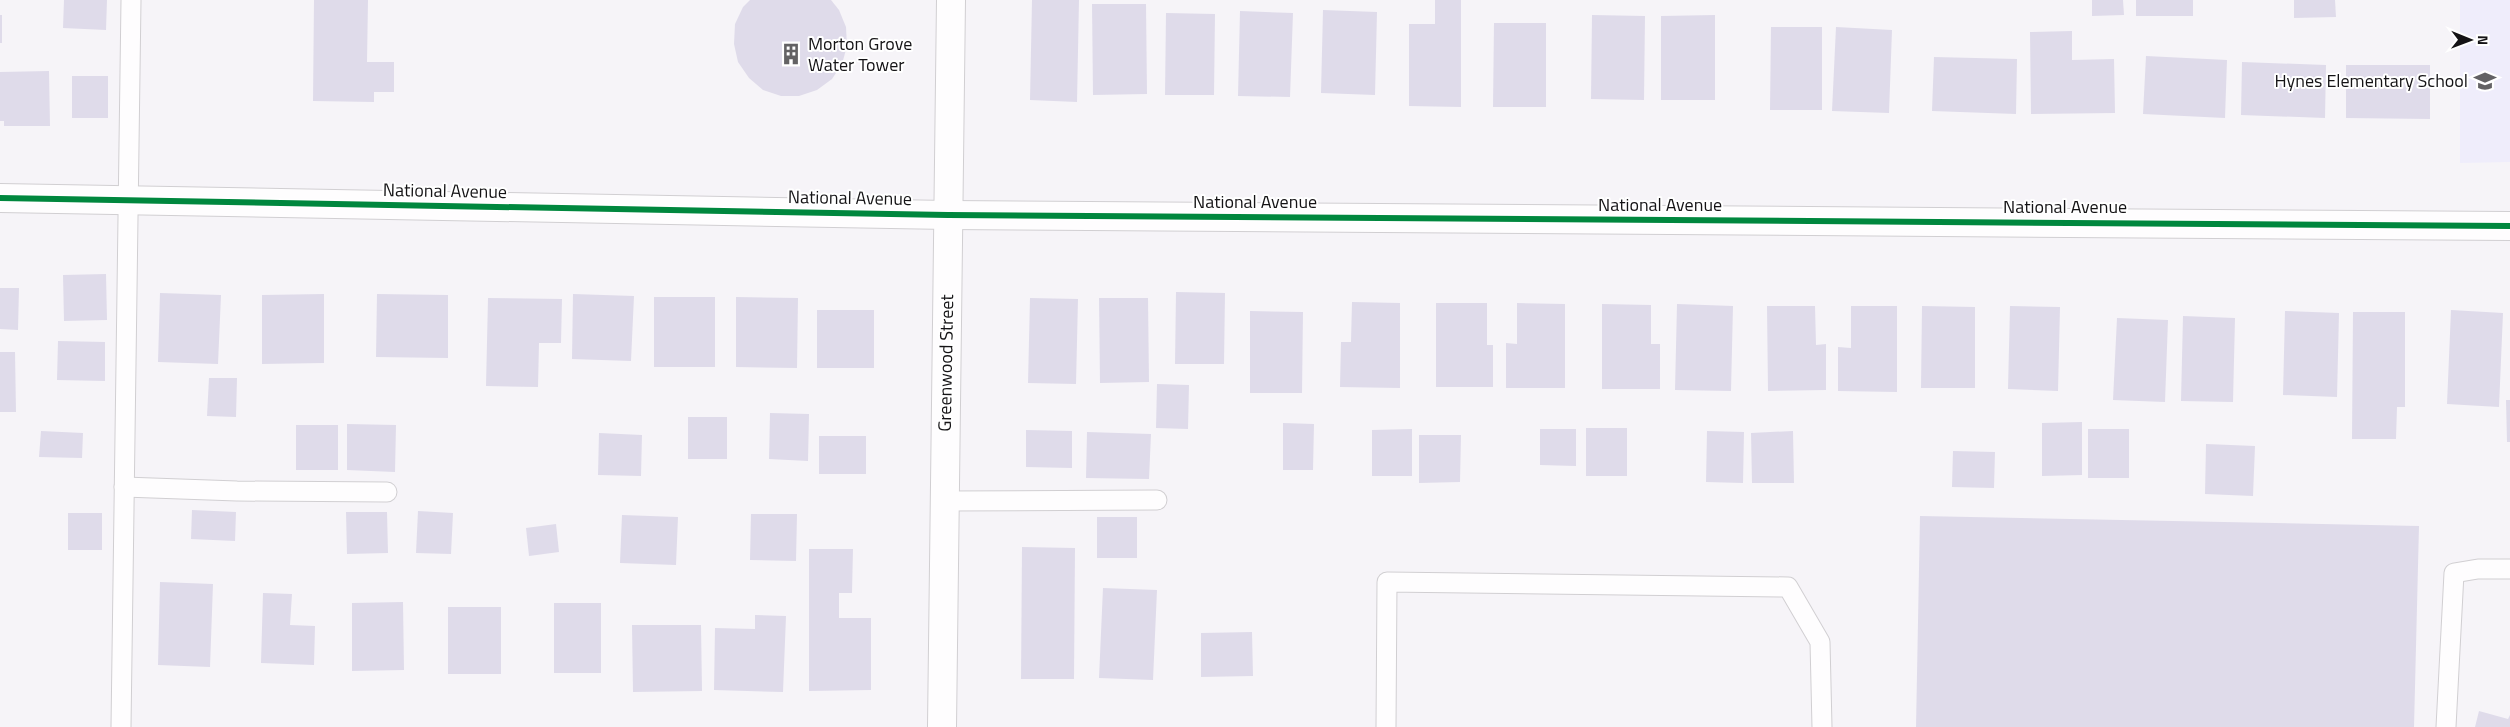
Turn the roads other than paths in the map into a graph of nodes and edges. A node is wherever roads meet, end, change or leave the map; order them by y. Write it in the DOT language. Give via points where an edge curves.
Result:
graph roads {
  1 [pos="131,0"];
  2 [pos="951,0"];
  3 [pos="0,198"];
  4 [pos="128,200"];
  5 [pos="948,215"];
  6 [pos="2510,226"];
  7 [pos="124,487"];
  8 [pos="387,492"];
  9 [pos="1157,500"];
  10 [pos="945,501"];
  11 [pos="2510,569"];
  12 [pos="121,727"];
  13 [pos="942,727"];
  14 [pos="1386,727"];
  15 [pos="1822,727"];
  16 [pos="2446,727"];
  1 -- 4 [label="lane"];
  2 -- 5 [label="street, Greenwood Street"];
  3 -- 4 [label="street, National Avenue"];
  4 -- 5 [label="street, National Avenue"];
  4 -- 7 [label="lane"];
  5 -- 6 [label="street, National Avenue"];
  5 -- 10 [label="street, Greenwood Street"];
  7 -- 8 [label="lane"];
  7 -- 12 [label="lane"];
  9 -- 10 [label="lane"];
  10 -- 13 [label="street, Greenwood Street"];
  11 -- 16 [label="lane" via="2454,573"];
  14 -- 15 [label="lane" via="1387,582 1788,587 1820,642"];
}
